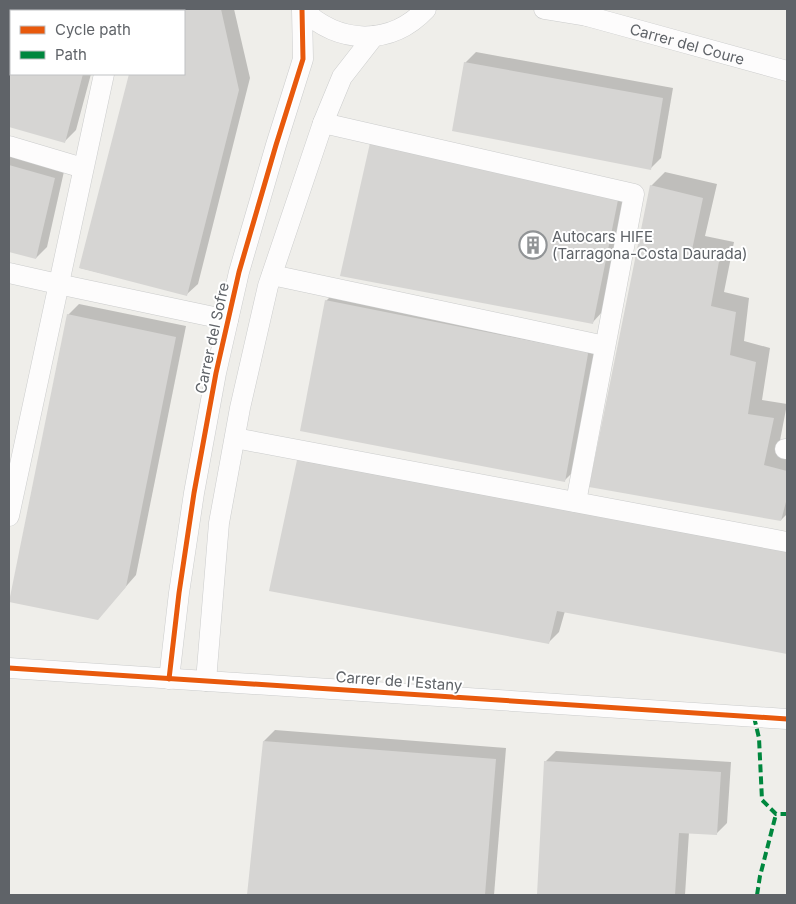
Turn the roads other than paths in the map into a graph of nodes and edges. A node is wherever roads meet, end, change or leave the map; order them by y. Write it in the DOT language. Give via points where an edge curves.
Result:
graph roads {
  1 [pos="302,9"];
  2 [pos="444,9"];
  3 [pos="544,9"];
  4 [pos="423,12"];
  5 [pos="580,12"];
  6 [pos="374,36"];
  7 [pos="787,71"];
  8 [pos="104,75"];
  9 [pos="322,123"];
  10 [pos="9,146"];
  11 [pos="83,168"];
  12 [pos="9,272"];
  13 [pos="272,275"];
  14 [pos="58,284"];
  15 [pos="228,320"];
  16 [pos="605,346"];
  17 [pos="235,438"];
  18 [pos="576,502"];
  19 [pos="9,516"];
  20 [pos="787,542"];
  21 [pos="9,668"];
  22 [pos="169,679"];
  23 [pos="206,681"];
  24 [pos="787,720"];
  1 -- 6 [label="street" via="313,20 338,33"];
  1 -- 15 [label="street, Carrer del Sofre" via="303,59 239,272"];
  2 -- 4 [label="street"];
  3 -- 5 [label="street, Carrer del Coure"];
  4 -- 6 [label="street" via="407,25"];
  5 -- 7 [label="street, Carrer del Coure"];
  6 -- 9 [label="street" via="342,77"];
  8 -- 11 [label="street"];
  9 -- 13 [label="street"];
  9 -- 16 [label="street" via="634,194"];
  10 -- 11 [label="street"];
  11 -- 14 [label="street"];
  12 -- 14 [label="street"];
  13 -- 16 [label="street"];
  13 -- 17 [label="street"];
  14 -- 15 [label="street"];
  14 -- 19 [label="street"];
  15 -- 22 [label="street, Carrer del Sofre" via="194,493"];
  16 -- 18 [label="street"];
  17 -- 18 [label="street"];
  17 -- 23 [label="street" via="219,523"];
  18 -- 20 [label="street"];
  21 -- 22 [label="street, Carrer de l'Estany"];
  22 -- 23 [label="street, Carrer de l'Estany"];
  23 -- 24 [label="street, Carrer de l'Estany"];
}
